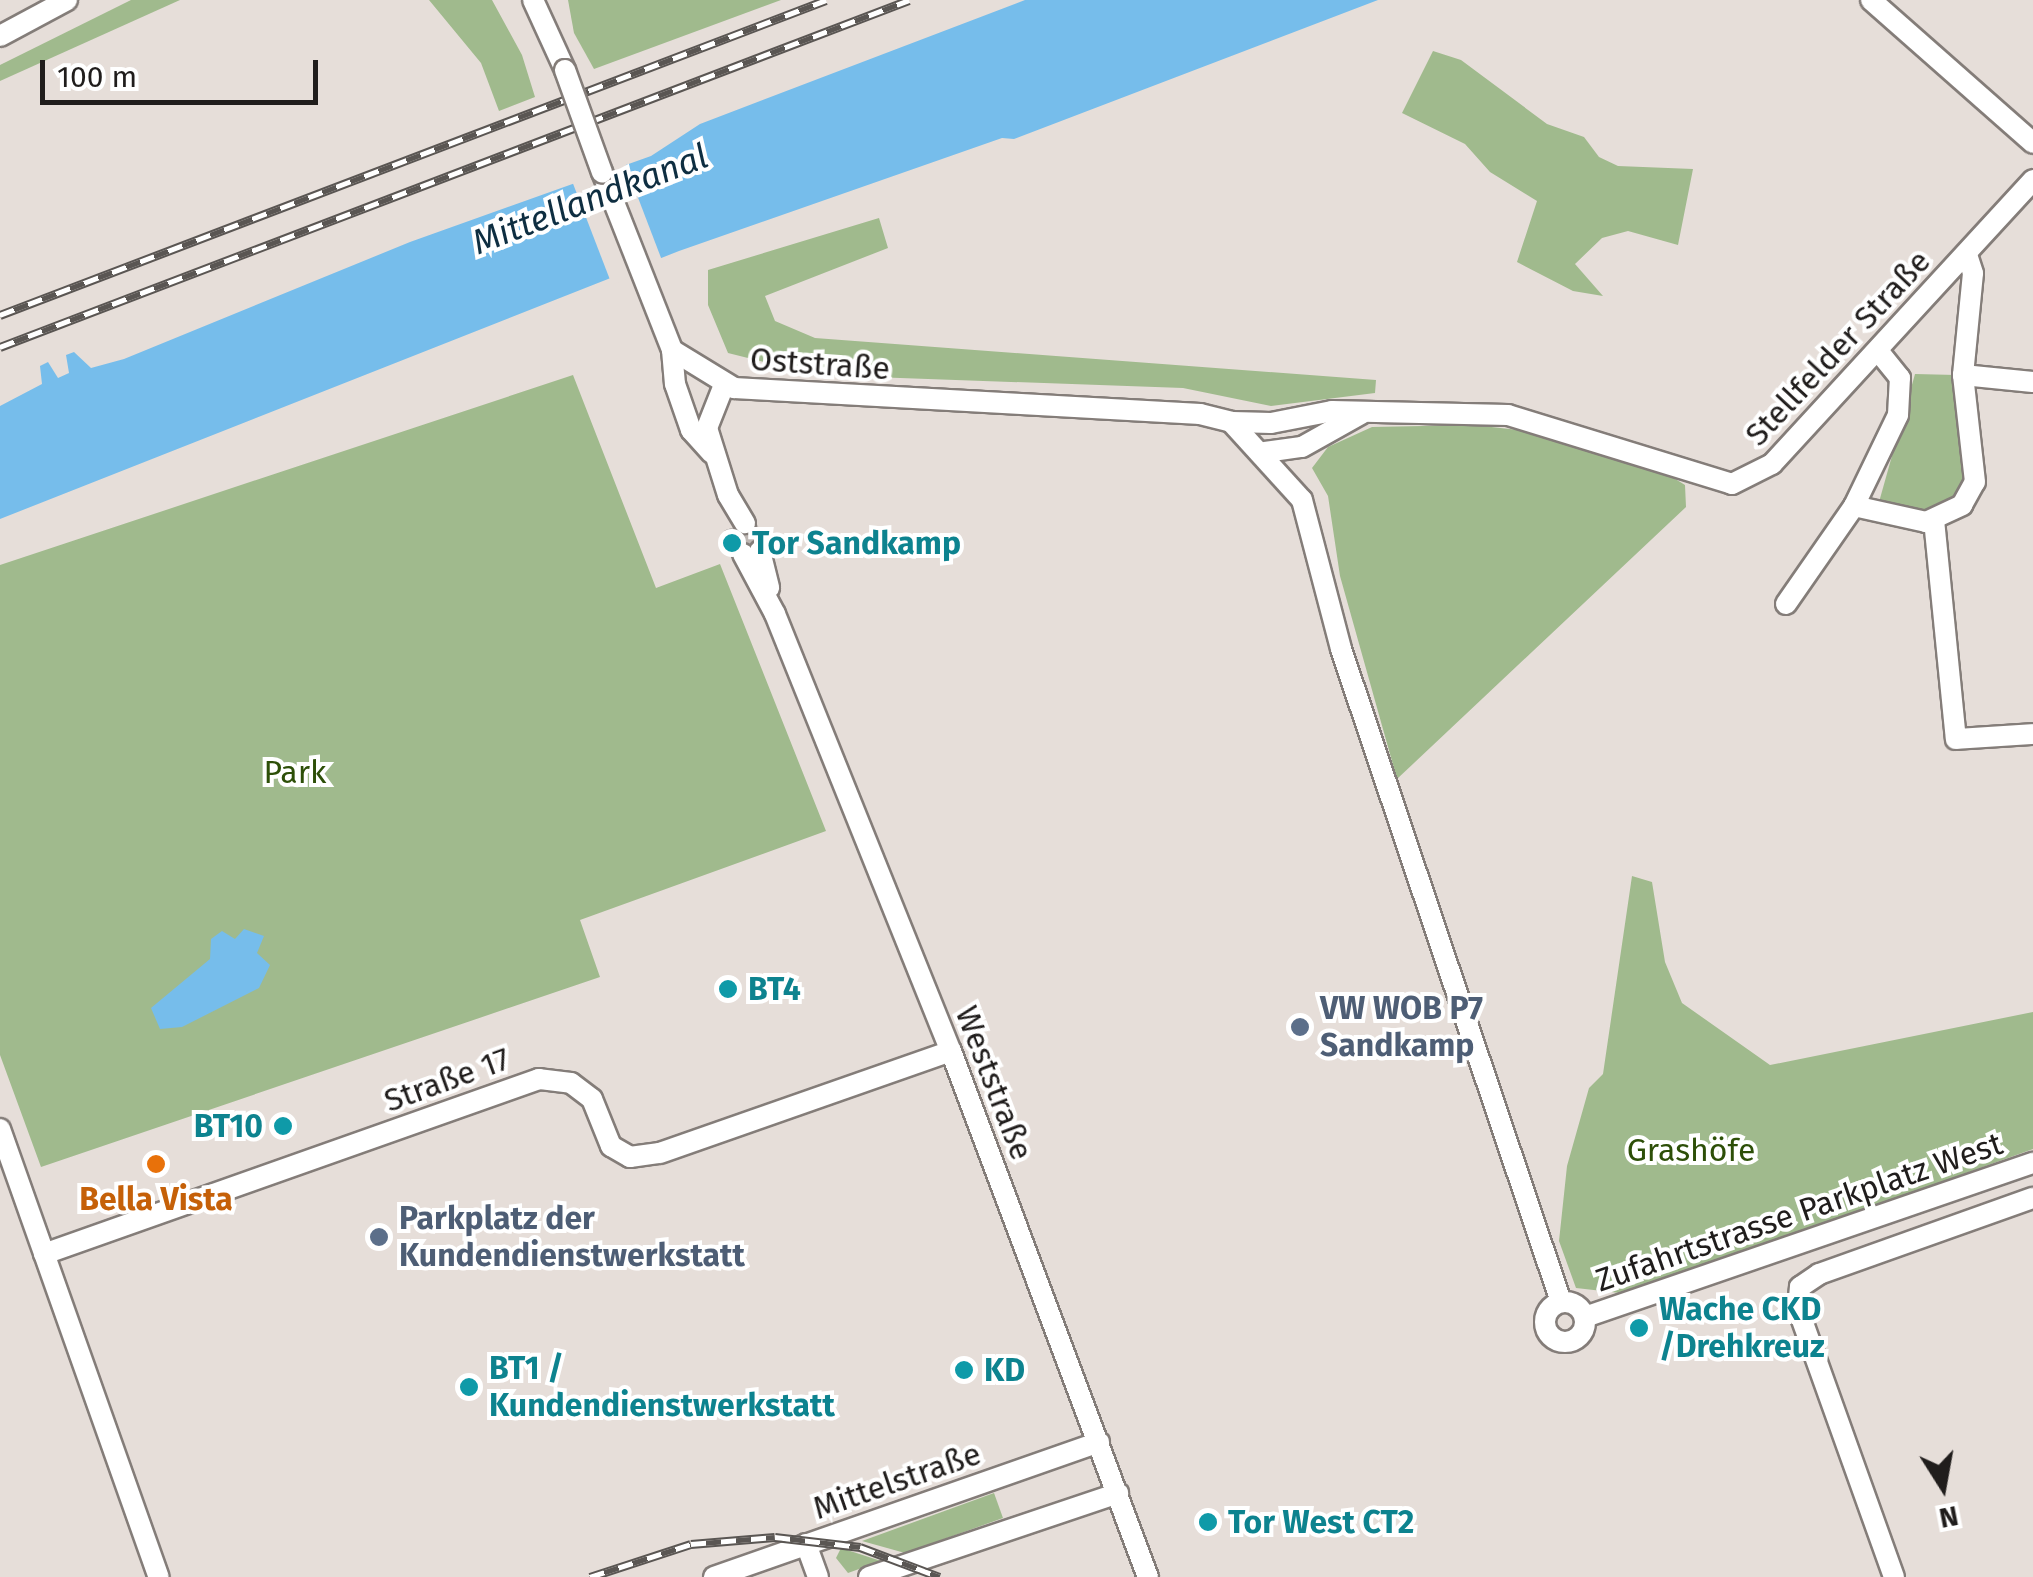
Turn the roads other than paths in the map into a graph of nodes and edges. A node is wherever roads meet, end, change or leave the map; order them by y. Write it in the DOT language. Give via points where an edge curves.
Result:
graph roads {
  1 [pos="67,0"];
  2 [pos="533,0"];
  3 [pos="1871,0"];
  4 [pos="0,36"];
  5 [pos="2033,143"];
  6 [pos="2033,180"];
  7 [pos="1967,254"];
  8 [pos="672,350"];
  9 [pos="1880,352"];
  10 [pos="1962,374"];
  11 [pos="2033,382"];
  12 [pos="724,385"];
  13 [pos="1361,414"];
  14 [pos="1231,422"];
  15 [pos="1265,452"];
  16 [pos="713,454"];
  17 [pos="1854,506"];
  18 [pos="737,519"];
  19 [pos="1934,520"];
  20 [pos="751,553"];
  21 [pos="1786,604"];
  22 [pos="2033,734"];
  23 [pos="950,1051"];
  24 [pos="0,1128"];
  25 [pos="2033,1163"];
  26 [pos="2033,1198"];
  27 [pos="44,1254"];
  28 [pos="1560,1302"];
  29 [pos="1585,1317"];
  30 [pos="1100,1442"];
  31 [pos="1118,1493"];
  32 [pos="806,1544"];
  33 [pos="159,1577"];
  34 [pos="714,1577"];
  35 [pos="818,1577"];
  36 [pos="869,1577"];
  37 [pos="1148,1577"];
  38 [pos="1894,1577"];
  1 -- 4 [label="street"];
  2 -- 8 [label="street, bridge"];
  3 -- 5 [label="street"];
  6 -- 7 [label="street, Stellfelder Straße"];
  7 -- 9 [label="street, Stellfelder Straße"];
  7 -- 10 [label="street" via="1972,273"];
  8 -- 12 [label="street, Oststraße"];
  8 -- 16 [label="street" via="675,384 692,430"];
  9 -- 13 [label="street, Stellfelder Straße" via="1772,464 1732,484 1508,415"];
  9 -- 17 [label="street" via="1900,378 1898,416"];
  10 -- 11 [label="street"];
  10 -- 19 [label="street" via="1975,482 1962,504"];
  12 -- 14 [label="street, Oststraße" via="768,394 1200,414"];
  12 -- 16 [label="street" via="707,428"];
  13 -- 14 [label="street, Stellfelder Straße"];
  13 -- 15 [label="street" via="1302,448"];
  14 -- 15 [label="street"];
  15 -- 28 [label="street" via="1302,500 1340,649"];
  16 -- 18 [label="street"];
  17 -- 19 [label="street"];
  17 -- 21 [label="street"];
  19 -- 22 [label="street" via="1956,738"];
  20 -- 23 [label="street, Weststraße"];
  23 -- 27 [label="street, Straße 17" via="660,1154 630,1158 611,1146 592,1099 571,1083 539,1078"];
  23 -- 30 [label="street, Weststraße"];
  24 -- 27 [label="street"];
  25 -- 29 [label="street, Zufahrtstrasse Parkplatz West"];
  26 -- 38 [label="street" via="1819,1274 1800,1287 1798,1309"];
  27 -- 33 [label="street"];
  28 -- 29 [label="street" via="1579,1306"];
  28 -- 29 [label="street" via="1545,1318 1554,1339 1578,1338"];
  30 -- 31 [label="street, Weststraße"];
  30 -- 32 [label="street, Mittelstraße"];
  31 -- 36 [label="street"];
  31 -- 37 [label="street, Weststraße"];
  32 -- 34 [label="street, Mittelstraße"];
  32 -- 35 [label="street"];
}
